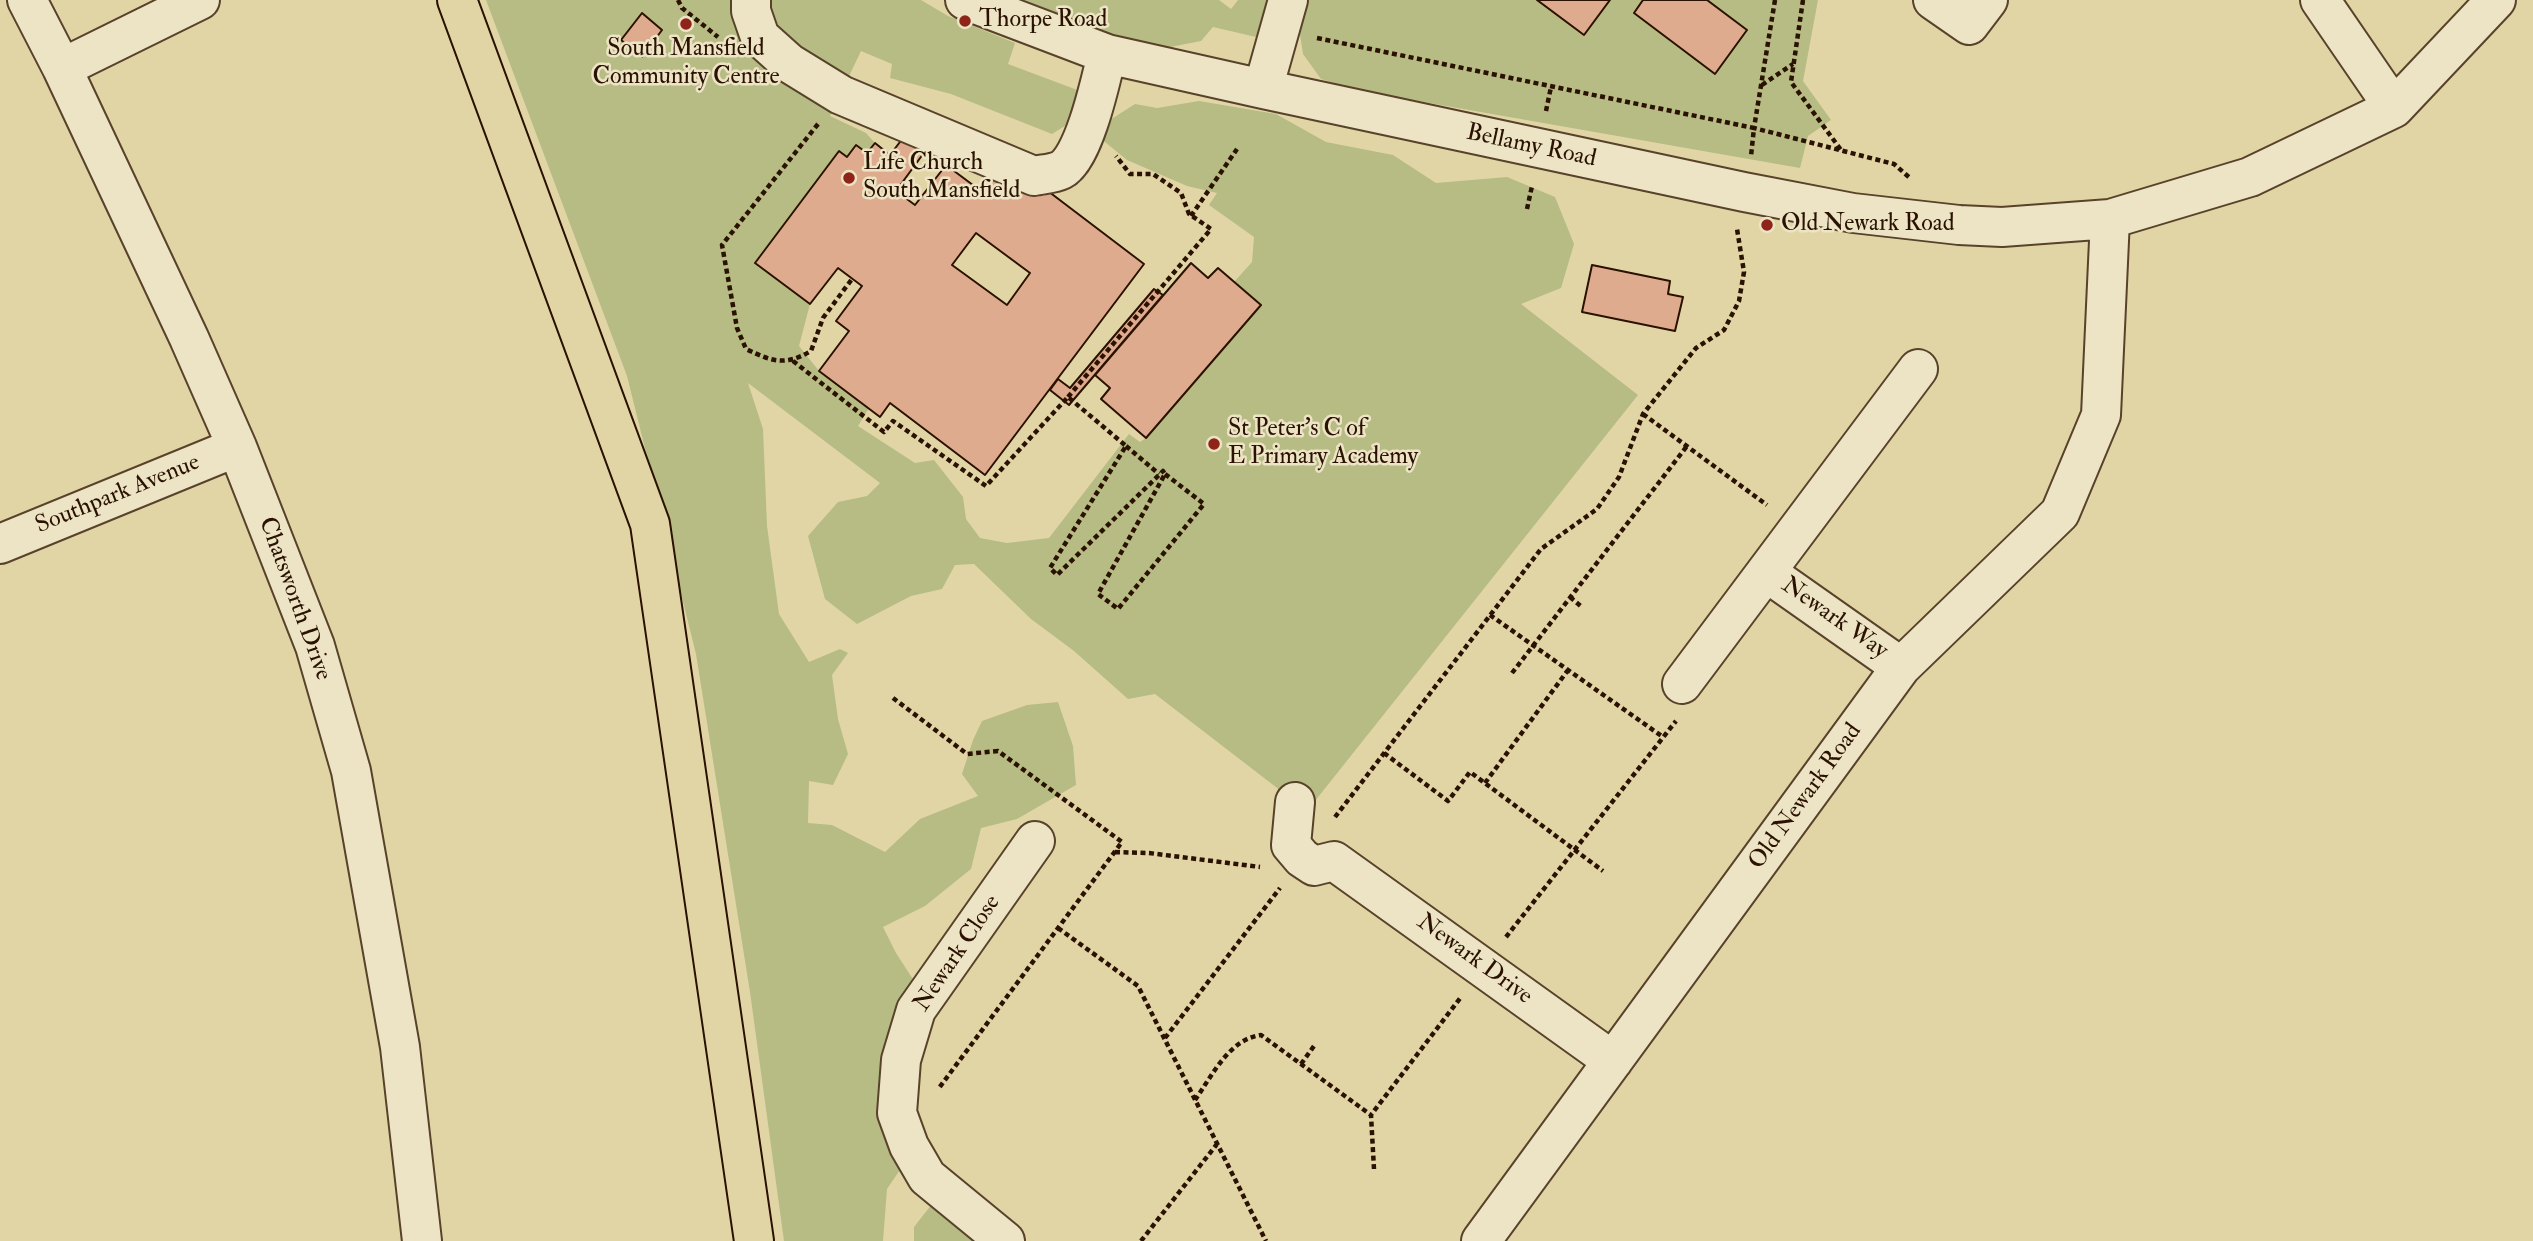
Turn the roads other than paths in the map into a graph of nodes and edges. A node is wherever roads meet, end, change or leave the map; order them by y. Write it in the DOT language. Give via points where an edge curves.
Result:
graph roads {
  1 [pos="27,0"];
  2 [pos="200,0"];
  3 [pos="457,0"];
  4 [pos="751,0"];
  5 [pos="964,0"];
  6 [pos="1288,0"];
  7 [pos="1933,0"];
  8 [pos="1988,0"];
  9 [pos="2320,0"];
  10 [pos="2496,0"];
  11 [pos="1107,54"];
  12 [pos="62,68"];
  13 [pos="1263,89"];
  14 [pos="2394,108"];
  15 [pos="2110,219"];
  16 [pos="1918,369"];
  17 [pos="237,447"];
  18 [pos="0,544"];
  19 [pos="1766,572"];
  20 [pos="1901,667"];
  21 [pos="1681,700"];
  22 [pos="1295,802"];
  23 [pos="1035,841"];
  24 [pos="1613,1061"];
  25 [pos="422,1241"];
  26 [pos="754,1241"];
  27 [pos="1005,1241"];
  28 [pos="1481,1241"];
  1 -- 12 [label="street, Chatsworth Drive"];
  2 -- 12 [label="street"];
  3 -- 26 [label="main road" via="650,524"];
  4 -- 11 [label="street" via="760,37 789,63 841,95 1034,176 1062,170 1077,155"];
  5 -- 11 [label="street, Bellamy Road"];
  6 -- 13 [label="street"];
  7 -- 8 [label="street" via="1969,26"];
  9 -- 14 [label="street"];
  10 -- 14 [label="street"];
  11 -- 13 [label="street, Bellamy Road"];
  12 -- 17 [label="street, Chatsworth Drive"];
  13 -- 15 [label="street, Bellamy Road" via="1853,213 2002,228"];
  14 -- 15 [label="street" via="2250,177"];
  15 -- 20 [label="street, Old Newark Road" via="2101,415 2060,513"];
  16 -- 19 [label="street"];
  17 -- 18 [label="street, Southpark Avenue"];
  17 -- 25 [label="street, Chatsworth Drive" via="315,646 351,771 401,1047"];
  19 -- 20 [label="street, Newark Way"];
  19 -- 21 [label="street"];
  20 -- 24 [label="street, Old Newark Road"];
  22 -- 24 [label="street, Newark Drive" via="1291,845 1310,863 1483,967"];
  23 -- 27 [label="street, Newark Close" via="916,1010 901,1060 897,1113 927,1178"];
  24 -- 28 [label="street, Old Newark Road"];
}
